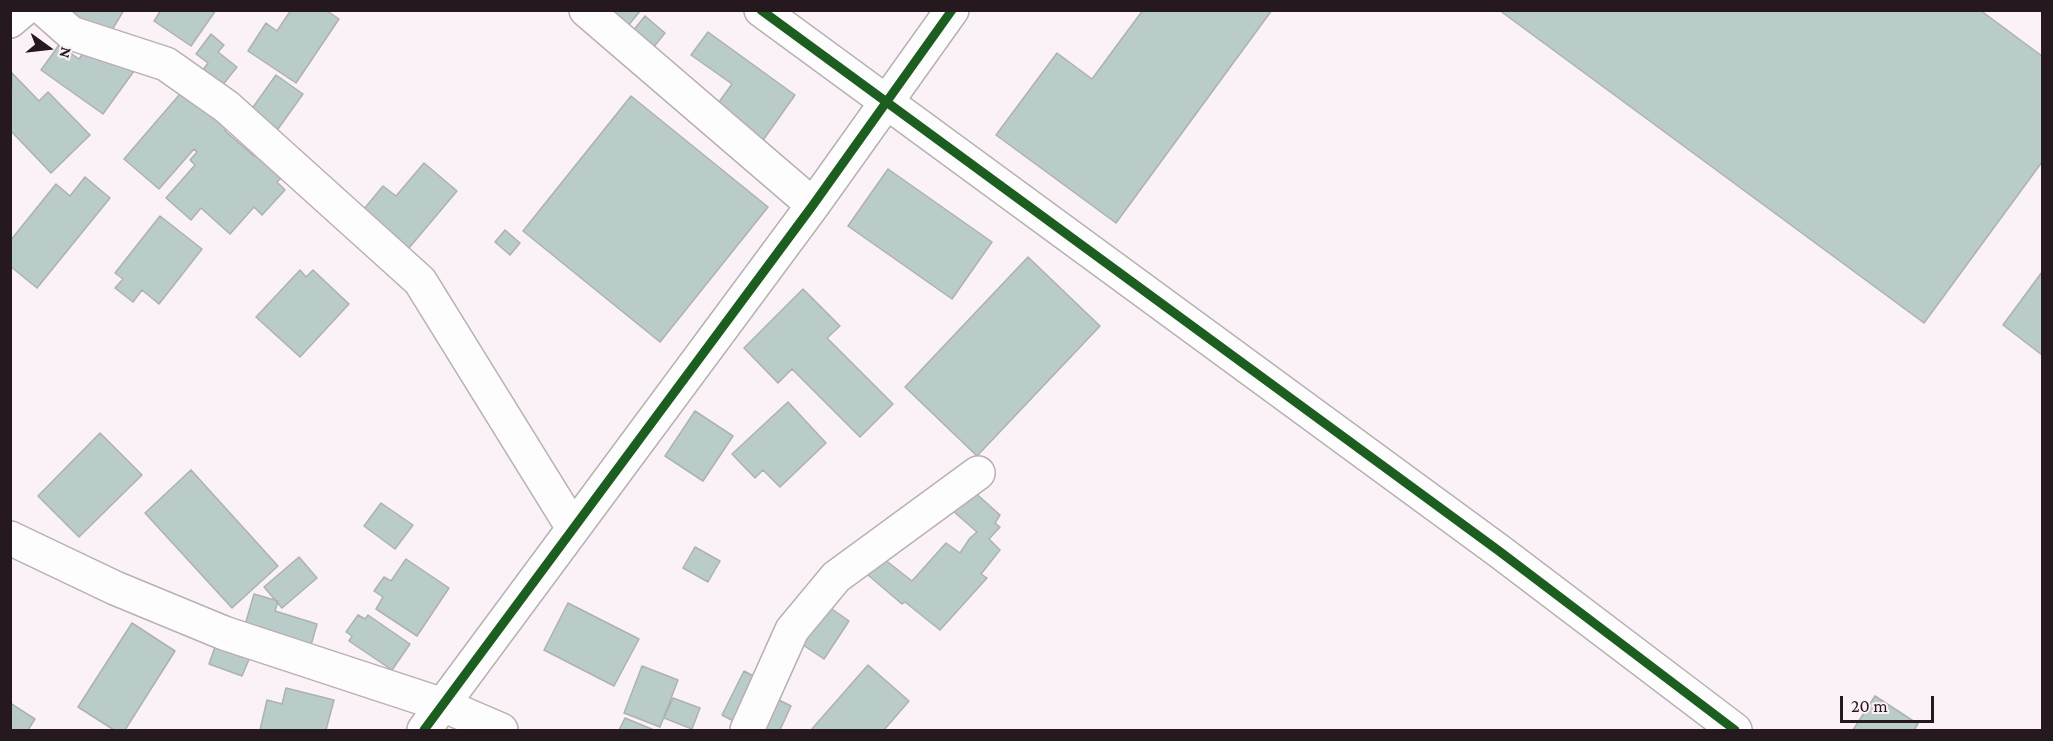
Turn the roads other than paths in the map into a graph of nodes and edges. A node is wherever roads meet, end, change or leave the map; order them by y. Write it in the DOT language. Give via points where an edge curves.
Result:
graph roads {
  1 [pos="23,10"];
  2 [pos="45,10"];
  3 [pos="586,10"];
  4 [pos="761,10"];
  5 [pos="952,10"];
  6 [pos="10,21"];
  7 [pos="886,101"];
  8 [pos="813,204"];
  9 [pos="978,473"];
  10 [pos="573,528"];
  11 [pos="10,538"];
  12 [pos="443,705"];
  13 [pos="424,730"];
  14 [pos="501,730"];
  15 [pos="747,730"];
  16 [pos="1735,730"];
  1 -- 6 [label="street"];
  2 -- 10 [label="street" via="71,33 166,64 218,101 420,281"];
  3 -- 8 [label="street"];
  4 -- 7 [label="street"];
  5 -- 7 [label="street"];
  7 -- 8 [label="street"];
  7 -- 16 [label="street" via="1499,551"];
  8 -- 10 [label="street"];
  9 -- 15 [label="street" via="836,577 792,630"];
  10 -- 12 [label="street"];
  11 -- 12 [label="street" via="115,588 224,633"];
  12 -- 13 [label="street"];
  12 -- 14 [label="street"];
}
